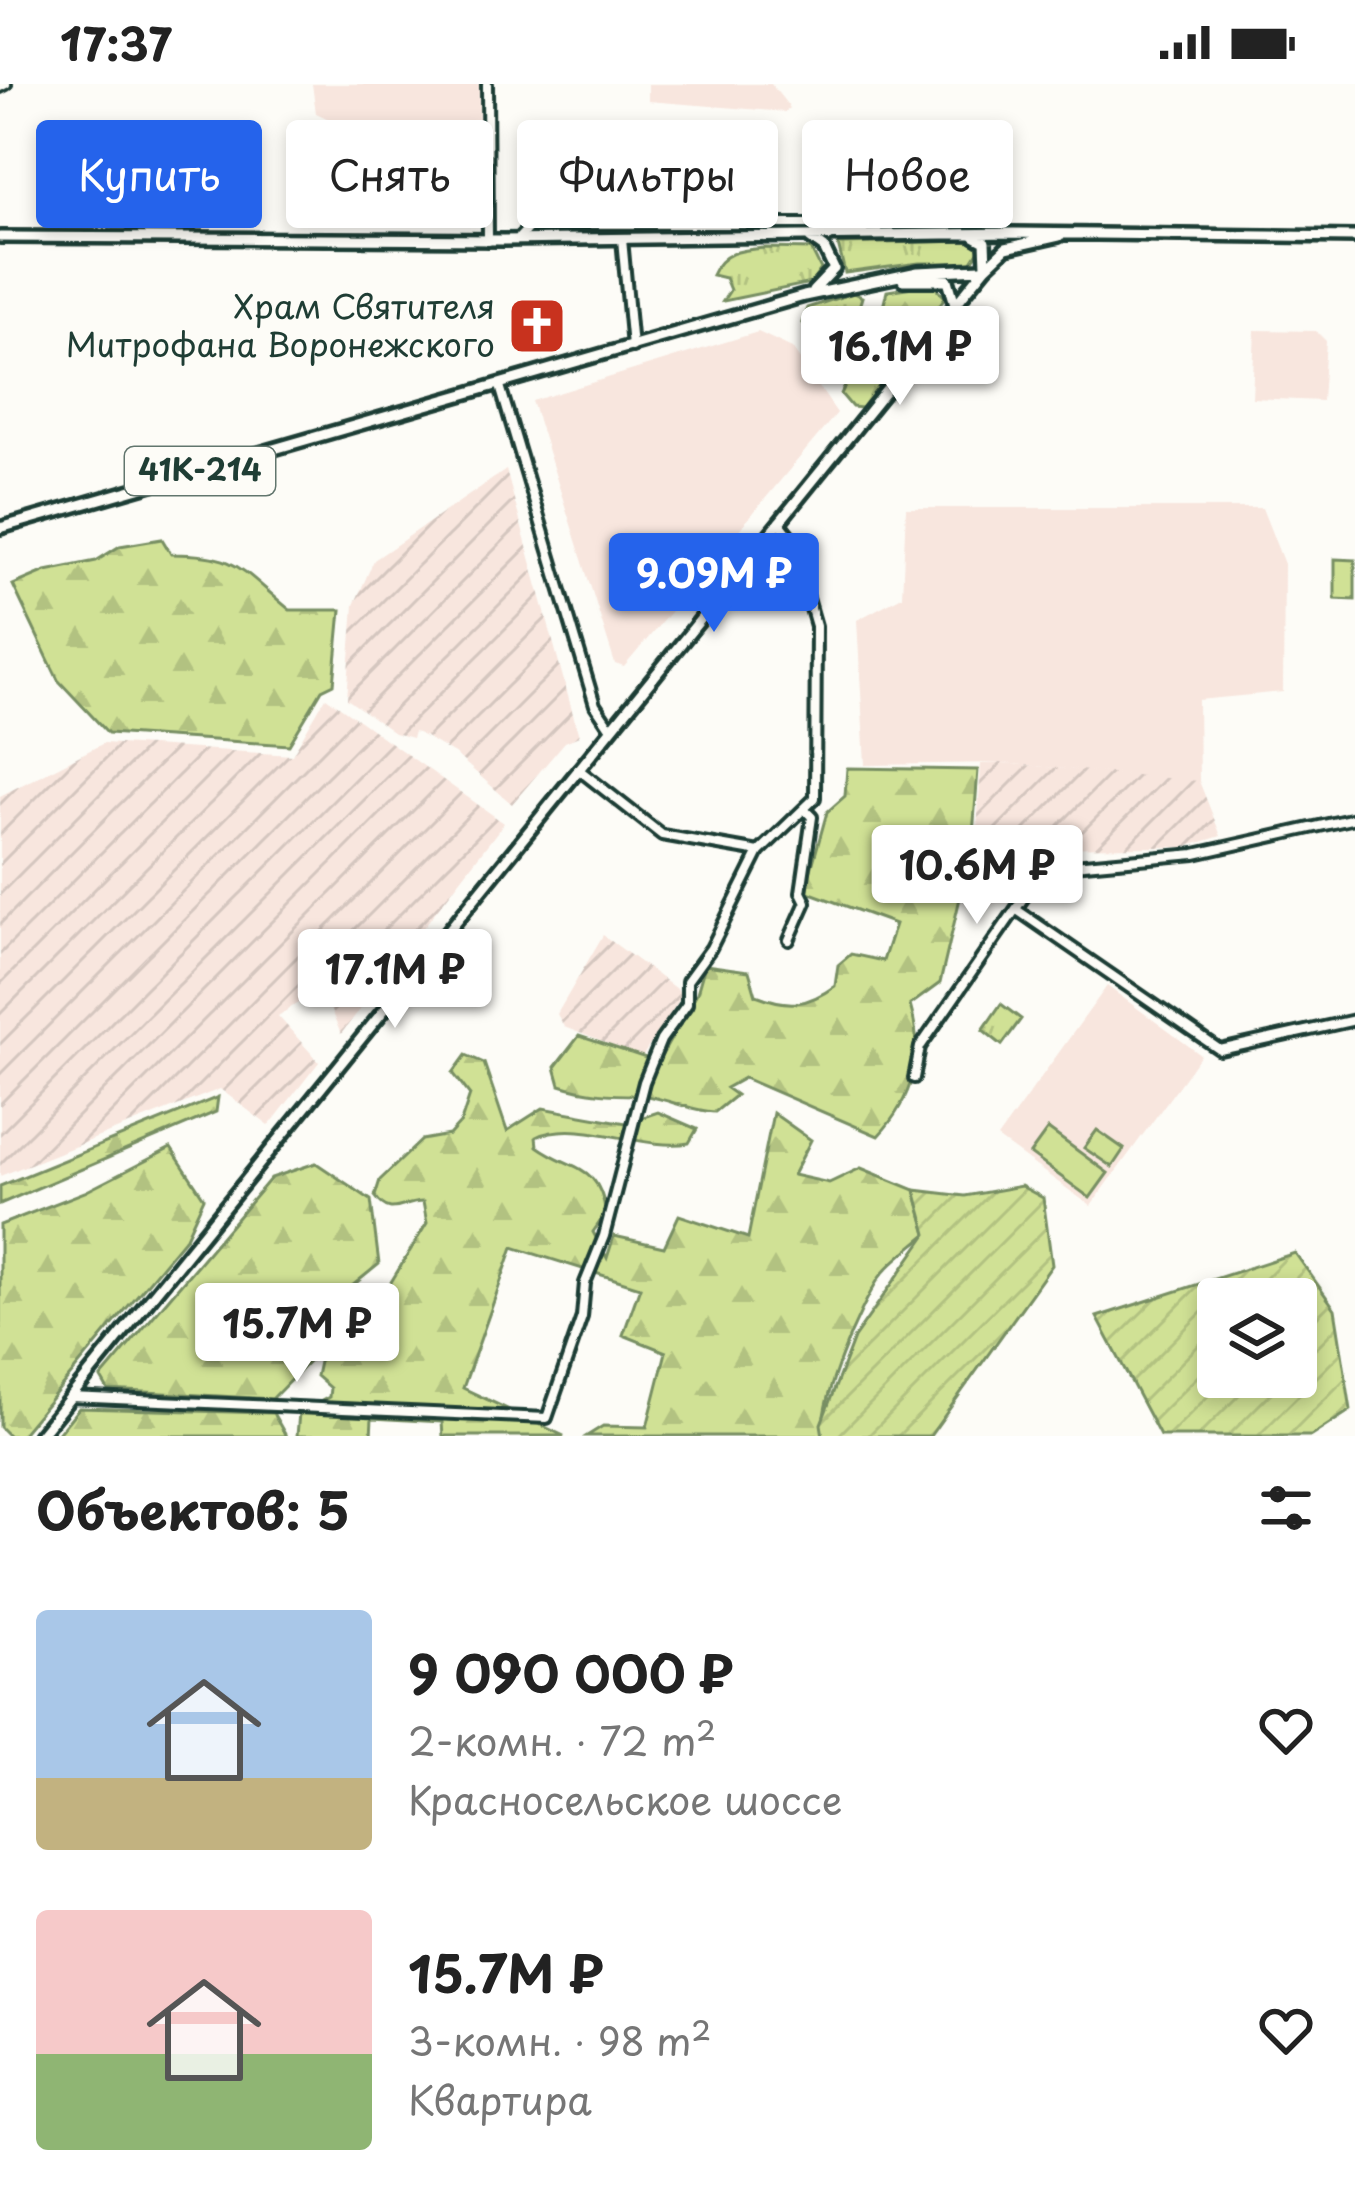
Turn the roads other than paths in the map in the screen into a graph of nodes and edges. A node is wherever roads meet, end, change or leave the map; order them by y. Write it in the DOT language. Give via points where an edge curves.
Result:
graph roads {
  1 [pos="487,84"];
  2 [pos="965,235"];
  3 [pos="1058,236"];
  4 [pos="0,237"];
  5 [pos="1355,237"];
  6 [pos="811,238"];
  7 [pos="831,238"];
  8 [pos="622,239"];
  9 [pos="517,240"];
  10 [pos="488,241"];
  11 [pos="986,267"];
  12 [pos="873,281"];
  13 [pos="804,296"];
  14 [pos="955,304"];
  15 [pos="632,347"];
  16 [pos="500,386"];
  17 [pos="778,521"];
  18 [pos="0,528"];
  19 [pos="609,727"];
  20 [pos="578,769"];
  21 [pos="805,810"];
  22 [pos="1355,818"];
  23 [pos="760,852"];
  24 [pos="1017,910"];
  25 [pos="789,940"];
  26 [pos="1355,1020"];
  27 [pos="914,1078"];
  28 [pos="70,1397"];
  29 [pos="39,1436"];
  1 -- 10 [label="street"];
  2 -- 3 [label="main road"];
  2 -- 7 [label="main road"];
  2 -- 11 [label="main road" via="985,242"];
  3 -- 5 [label="main road"];
  3 -- 11 [label="main road" via="1006,248"];
  4 -- 10 [label="main road"];
  6 -- 7 [label="main road"];
  6 -- 8 [label="main road"];
  6 -- 13 [label="main road" via="834,269"];
  7 -- 9 [label="street" via="814,224 532,224"];
  8 -- 9 [label="main road"];
  8 -- 15 [label="street"];
  9 -- 10 [label="main road"];
  11 -- 12 [label="main road, 41К-214"];
  11 -- 14 [label="main road"];
  12 -- 13 [label="main road, 41К-214"];
  12 -- 14 [label="main road" via="948,280"];
  13 -- 15 [label="main road, 41К-214"];
  14 -- 17 [label="main road"];
  15 -- 16 [label="main road, 41К-214"];
  16 -- 18 [label="main road, 41К-214"];
  16 -- 19 [label="street" via="595,705"];
  17 -- 19 [label="main road"];
  17 -- 21 [label="street" via="790,536 816,626 819,786"];
  19 -- 20 [label="main road"];
  20 -- 23 [label="street" via="662,835"];
  20 -- 28 [label="main road"];
  21 -- 23 [label="street"];
  21 -- 25 [label="street" via="812,817 806,902"];
  22 -- 24 [label="street" via="1195,854 1051,867"];
  23 -- 28 [label="street" via="687,981 687,1004 644,1082 548,1418"];
  24 -- 26 [label="street" via="1220,1050"];
  24 -- 27 [label="street" via="920,1046"];
  28 -- 29 [label="main road"];
}
